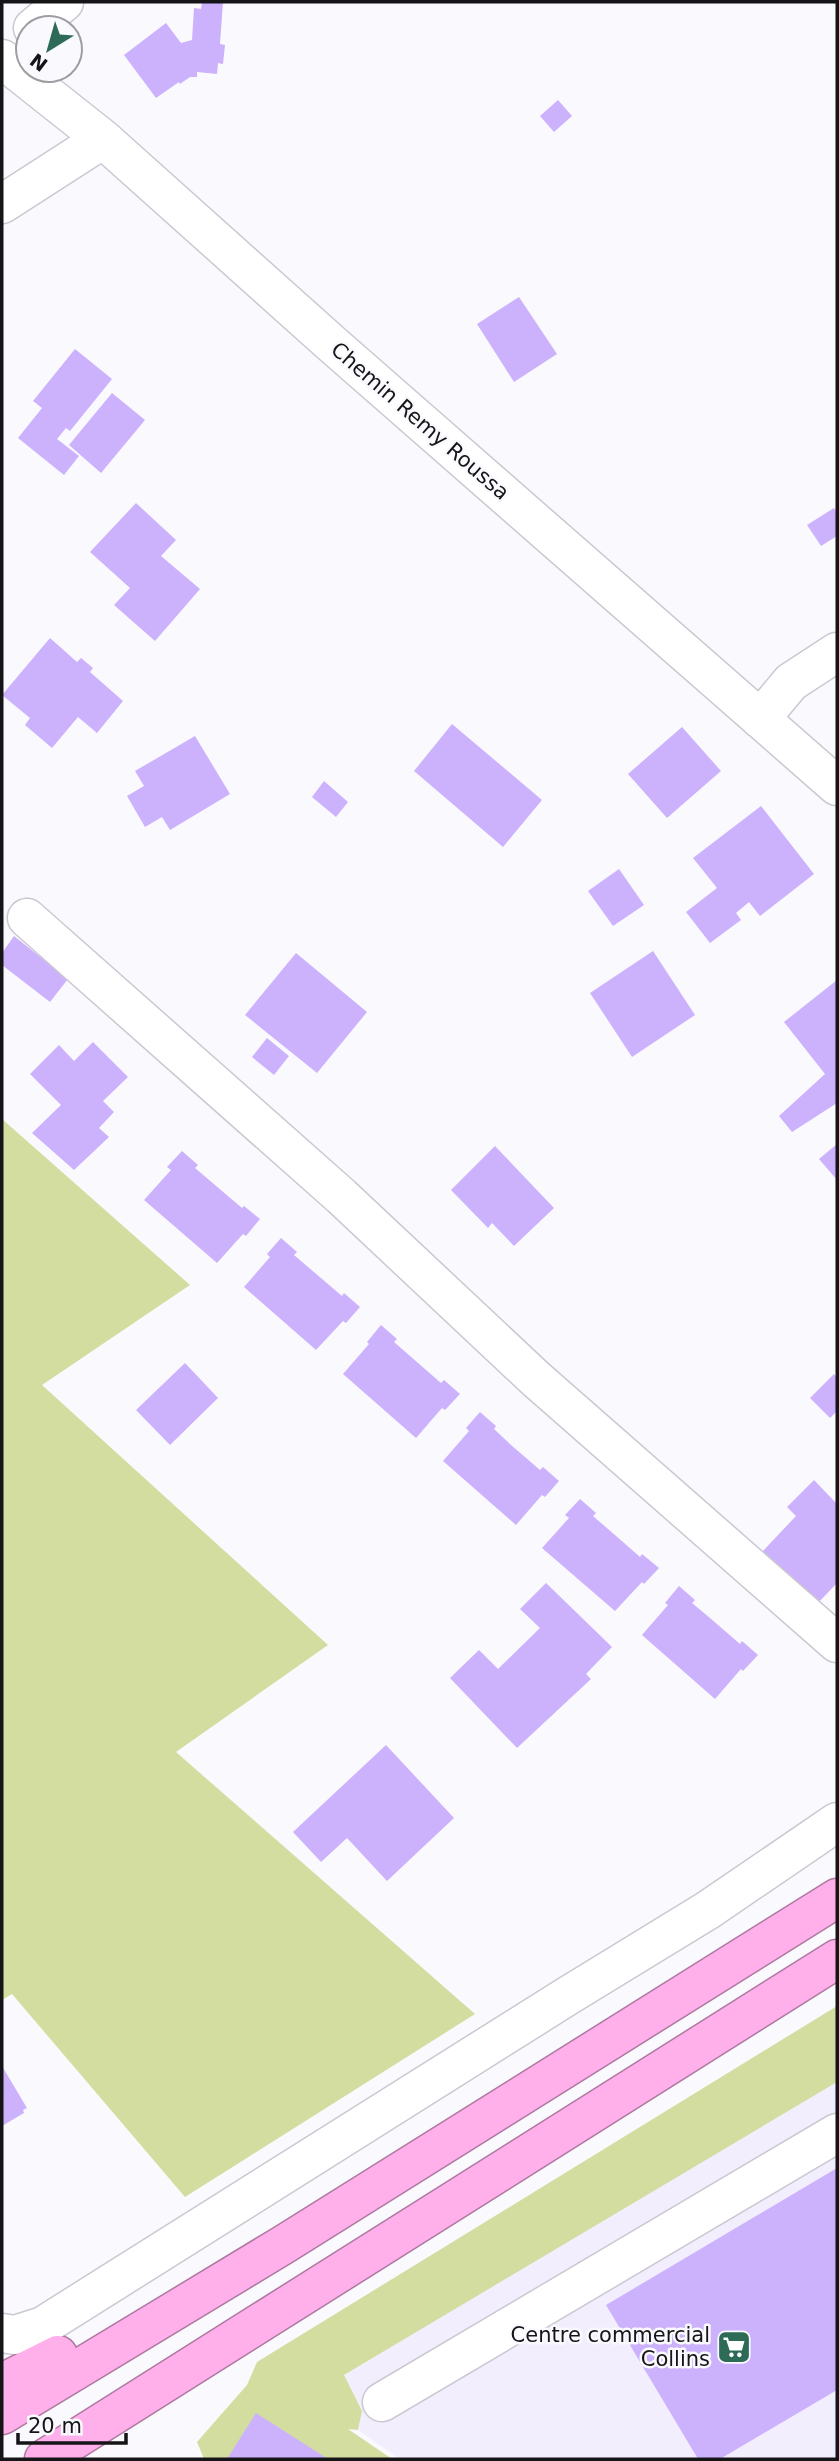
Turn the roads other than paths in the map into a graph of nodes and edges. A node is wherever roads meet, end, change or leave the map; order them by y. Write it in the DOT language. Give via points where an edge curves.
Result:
graph roads {
  1 [pos="64,2"];
  2 [pos="50,14"];
  3 [pos="2,56"];
  4 [pos="103,139"];
  5 [pos="2,204"];
  6 [pos="837,652"];
  7 [pos="760,719"];
  8 [pos="837,786"];
  9 [pos="27,918"];
  10 [pos="835,1639"];
  11 [pos="837,1822"];
  12 [pos="837,1898"];
  13 [pos="837,1959"];
  14 [pos="837,2133"];
  15 [pos="283,2245"];
  16 [pos="2,2333"];
  17 [pos="2,2383"];
  18 [pos="382,2402"];
  19 [pos="2,2415"];
  20 [pos="44,2459"];
  1 -- 2 [label="street"];
  3 -- 4 [label="street, Chemin Remy Roussa"];
  4 -- 5 [label="street"];
  4 -- 7 [label="street, Chemin Remy Roussa"];
  6 -- 7 [label="street" via="791,682"];
  7 -- 8 [label="street, Chemin Remy Roussa"];
  9 -- 10 [label="street" via="341,1196 536,1380"];
  11 -- 16 [label="street" via="708,1910 43,2326 15,2335"];
  12 -- 15 [label="highway"];
  13 -- 20 [label="highway"];
  14 -- 18 [label="street"];
  15 -- 17 [label="highway"];
  15 -- 19 [label="highway"];
}
